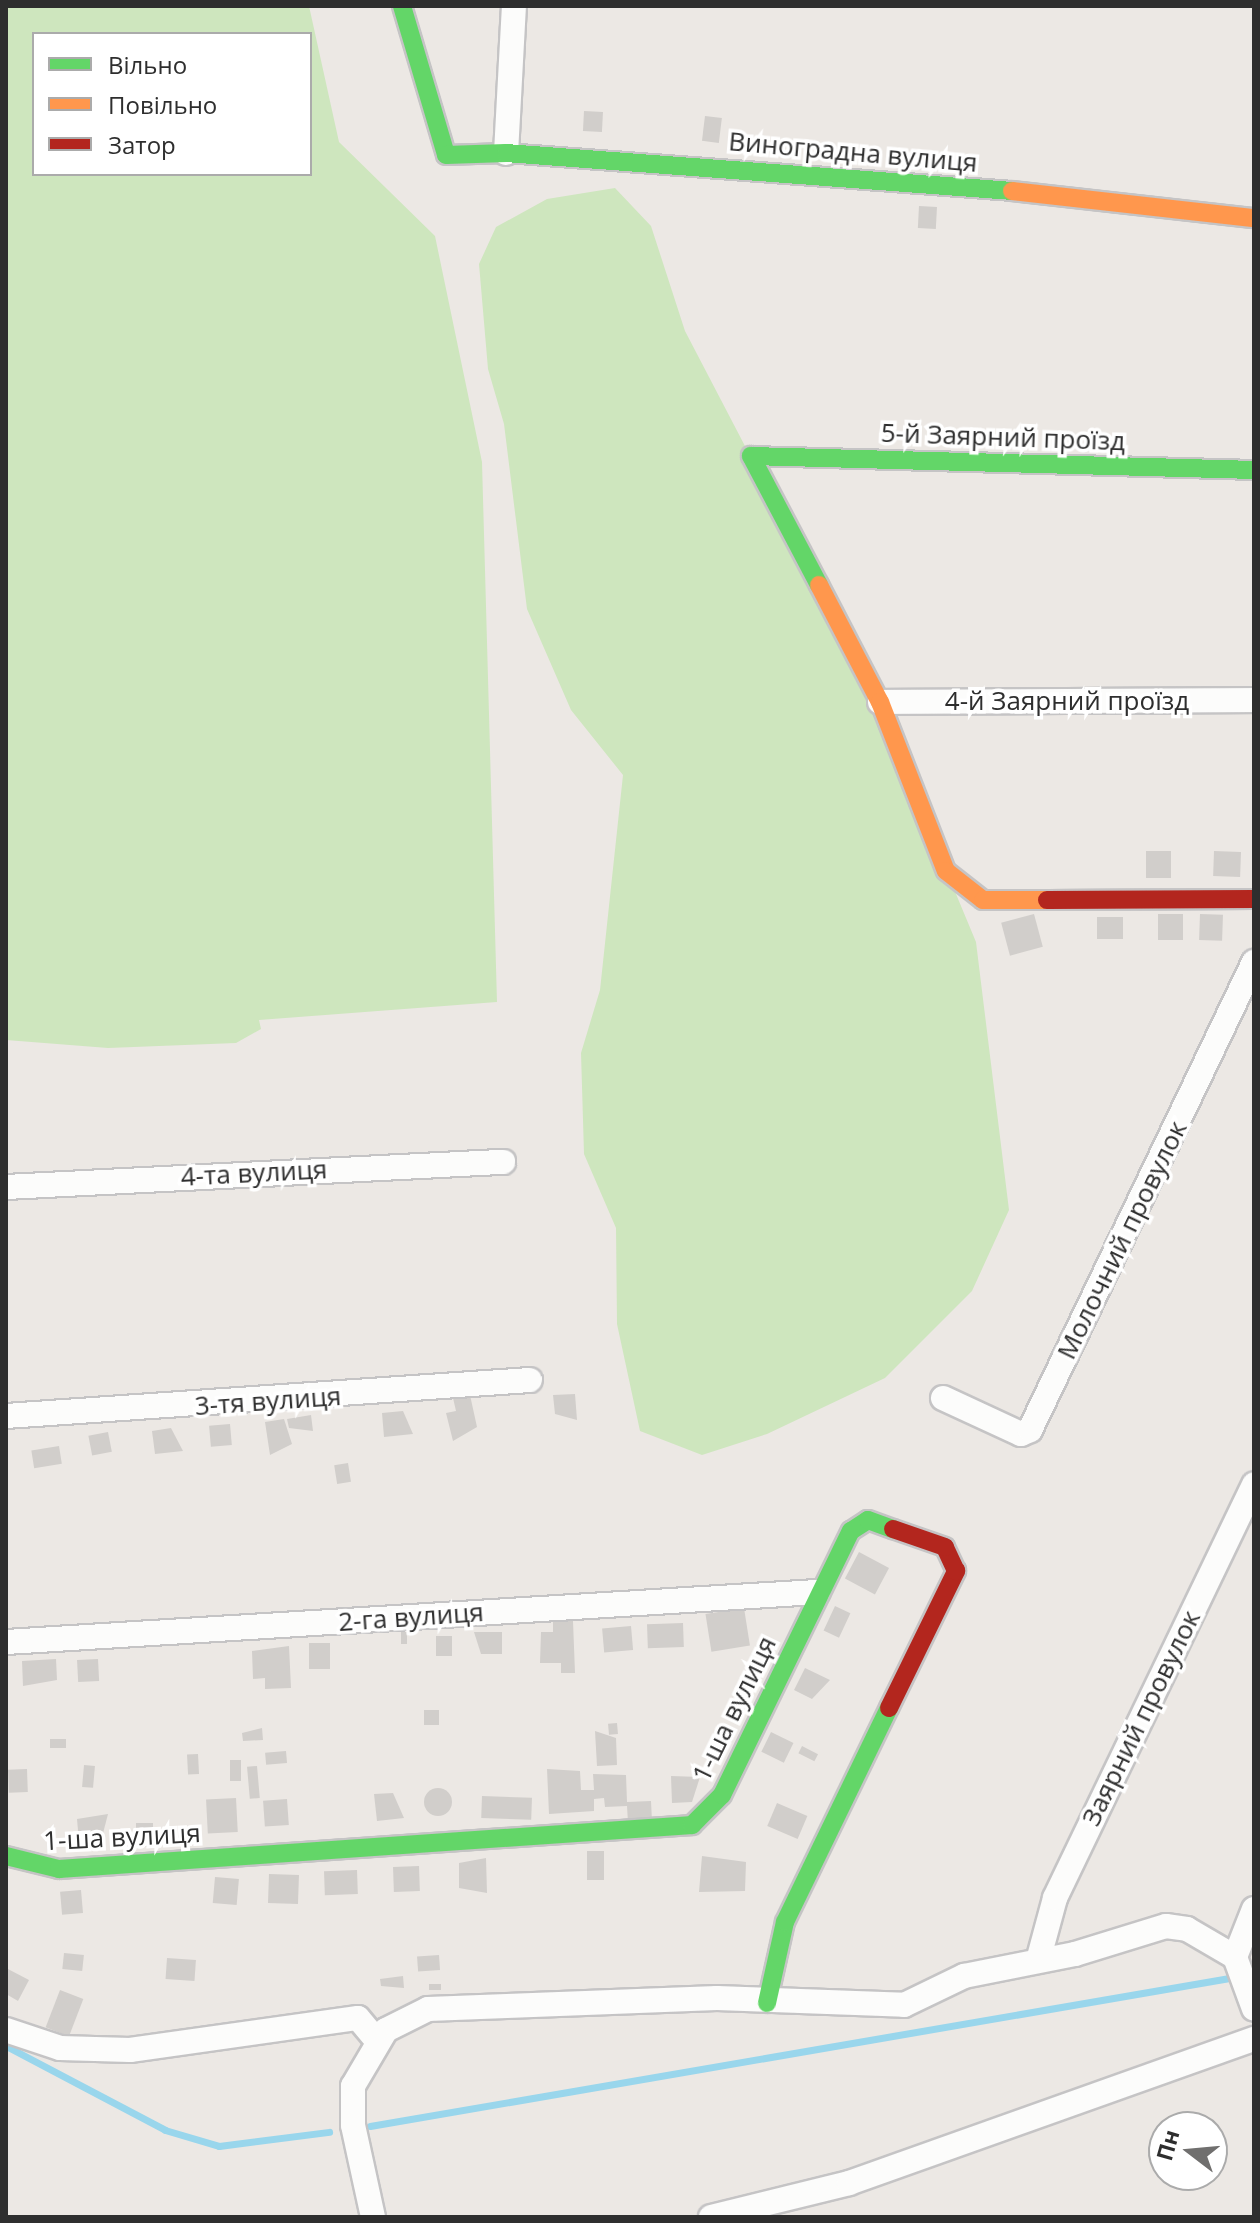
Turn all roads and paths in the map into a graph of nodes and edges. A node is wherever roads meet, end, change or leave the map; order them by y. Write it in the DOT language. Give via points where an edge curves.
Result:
graph roads {
  1 [pos="402,6"];
  2 [pos="514,6"];
  3 [pos="506,153"];
  4 [pos="1254,218"];
  5 [pos="1254,470"];
  6 [pos="1254,700"];
  7 [pos="880,702"];
  8 [pos="1254,899"];
  9 [pos="1254,962"];
  10 [pos="503,1162"];
  11 [pos="6,1187"];
  12 [pos="530,1380"];
  13 [pos="943,1398"];
  14 [pos="6,1416"];
  15 [pos="1254,1484"];
  16 [pos="817,1592"];
  17 [pos="6,1642"];
  18 [pos="6,1856"];
  19 [pos="1254,1909"];
  20 [pos="1039,1957"];
  21 [pos="1235,1957"];
  22 [pos="767,2003"];
  23 [pos="1254,2009"];
  24 [pos="6,2030"];
  25 [pos="1254,2039"];
  26 [pos="377,2041"];
  27 [pos="373,2217"];
  28 [pos="711,2217"];
  1 -- 3 [label="street, Виноградна вулиця" via="446,155"];
  2 -- 3 [label="street"];
  3 -- 4 [label="street, Виноградна вулиця" via="947,184"];
  5 -- 7 [label="street, 5-й Заярний проїзд" via="751,456"];
  6 -- 7 [label="street, 4-й Заярний проїзд"];
  7 -- 8 [label="street" via="946,871 983,900"];
  9 -- 13 [label="street, Молочний провулок" via="1030,1430 1021,1434"];
  10 -- 11 [label="street, 4-та вулиця"];
  12 -- 14 [label="street, 3-тя вулиця"];
  15 -- 20 [label="street, Заярний провулок" via="1055,1898"];
  16 -- 17 [label="street, 2-га вулиця"];
  16 -- 18 [label="street, 1-ша вулиця" via="722,1795 692,1825 59,1869"];
  16 -- 22 [label="street, 1-ша вулиця" via="843,1541 868,1520 937,1543 956,1563 785,1922"];
  19 -- 21 [label="street"];
  20 -- 21 [label="street" via="1166,1926 1187,1929"];
  20 -- 22 [label="street" via="964,1976 904,2005"];
  21 -- 23 [label="street"];
  22 -- 26 [label="street" via="438,2007 399,2021"];
  24 -- 26 [label="street" via="60,2048 130,2050 358,2018"];
  25 -- 28 [label="street" via="849,2183"];
  26 -- 27 [label="street" via="351,2100"];
}
